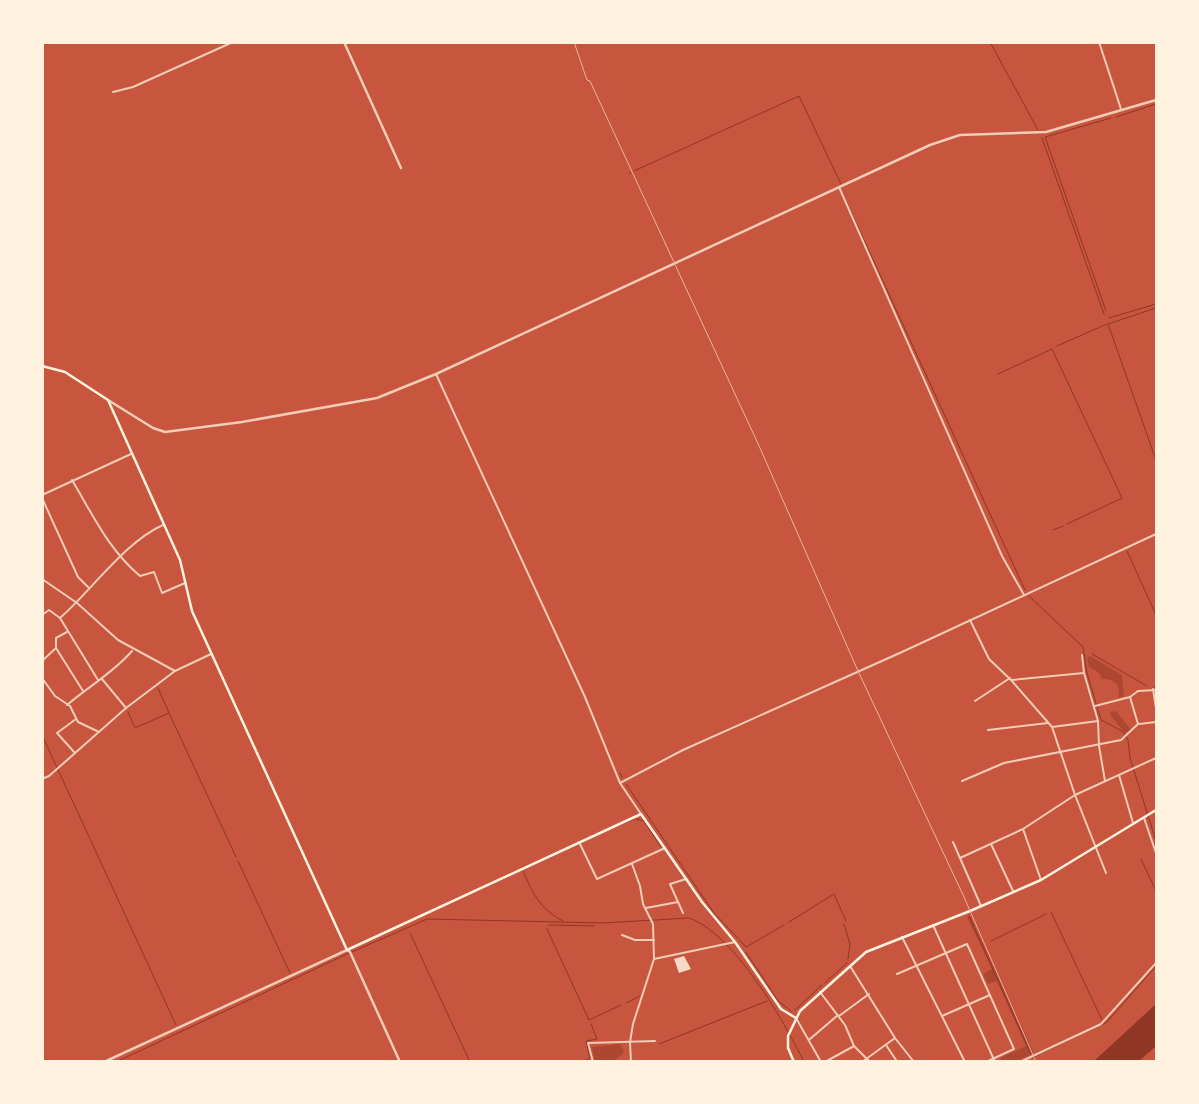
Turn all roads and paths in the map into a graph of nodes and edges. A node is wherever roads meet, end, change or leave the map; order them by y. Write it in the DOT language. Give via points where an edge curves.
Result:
graph roads {
  1 [pos="233,42"];
  2 [pos="344,42"];
  3 [pos="1099,42"];
  4 [pos="113,92"];
  5 [pos="1156,100"];
  6 [pos="1121,111"];
  7 [pos="401,168"];
  8 [pos="840,188"];
  9 [pos="42,366"];
  10 [pos="436,374"];
  11 [pos="108,400"];
  12 [pos="131,454"];
  13 [pos="72,480"];
  14 [pos="42,496"];
  15 [pos="164,525"];
  16 [pos="1156,534"];
  17 [pos="120,557"];
  18 [pos="42,580"];
  19 [pos="185,583"];
  20 [pos="90,588"];
  21 [pos="1024,595"];
  22 [pos="77,603"];
  23 [pos="42,616"];
  24 [pos="60,618"];
  25 [pos="970,620"];
  26 [pos="68,632"];
  27 [pos="56,648"];
  28 [pos="132,650"];
  29 [pos="211,654"];
  30 [pos="1082,655"];
  31 [pos="42,662"];
  32 [pos="175,671"];
  33 [pos="1084,673"];
  34 [pos="42,678"];
  35 [pos="100,679"];
  36 [pos="1011,679"];
  37 [pos="1155,689"];
  38 [pos="83,691"];
  39 [pos="1130,697"];
  40 [pos="975,701"];
  41 [pos="67,705"];
  42 [pos="1096,706"];
  43 [pos="126,708"];
  44 [pos="1156,708"];
  45 [pos="77,719"];
  46 [pos="1098,722"];
  47 [pos="1156,722"];
  48 [pos="1048,723"];
  49 [pos="1138,724"];
  50 [pos="1052,728"];
  51 [pos="988,730"];
  52 [pos="99,732"];
  53 [pos="1099,746"];
  54 [pos="1061,752"];
  55 [pos="75,753"];
  56 [pos="1156,758"];
  57 [pos="1118,774"];
  58 [pos="42,779"];
  59 [pos="1105,781"];
  60 [pos="620,782"];
  61 [pos="962,782"];
  62 [pos="1075,795"];
  63 [pos="1156,810"];
  64 [pos="641,814"];
  65 [pos="1146,816"];
  66 [pos="1133,823"];
  67 [pos="1023,829"];
  68 [pos="580,842"];
  69 [pos="953,842"];
  70 [pos="991,844"];
  71 [pos="1095,846"];
  72 [pos="665,848"];
  73 [pos="1156,853"];
  74 [pos="960,858"];
  75 [pos="632,864"];
  76 [pos="1106,873"];
  77 [pos="686,879"];
  78 [pos="1041,880"];
  79 [pos="1014,892"];
  80 [pos="678,902"];
  81 [pos="981,907"];
  82 [pos="646,908"];
  83 [pos="683,914"];
  84 [pos="933,925"];
  85 [pos="622,934"];
  86 [pos="902,937"];
  87 [pos="654,940"];
  88 [pos="735,942"];
  89 [pos="349,951"];
  90 [pos="946,953"];
  91 [pos="654,959"];
  92 [pos="1156,963"];
  93 [pos="850,965"];
  94 [pos="916,966"];
  95 [pos="897,974"];
  96 [pos="820,992"];
  97 [pos="870,994"];
  98 [pos="990,995"];
  99 [pos="969,1004"];
  100 [pos="838,1015"];
  101 [pos="942,1016"];
  102 [pos="796,1018"];
  103 [pos="895,1038"];
  104 [pos="810,1039"];
  105 [pos="655,1041"];
  106 [pos="630,1042"];
  107 [pos="886,1045"];
  108 [pos="854,1046"];
  109 [pos="866,1056"];
  110 [pos="994,1058"];
  111 [pos="896,1060"];
  112 [pos="104,1062"];
  113 [pos="400,1062"];
  114 [pos="593,1062"];
  115 [pos="631,1062"];
  116 [pos="794,1062"];
  117 [pos="823,1062"];
  118 [pos="862,1062"];
  119 [pos="870,1062"];
  120 [pos="914,1062"];
  121 [pos="965,1062"];
  122 [pos="986,1062"];
  123 [pos="995,1062"];
  124 [pos="1020,1062"];
  1 -- 4 [label="street" via="133,87"];
  2 -- 7 [label="street"];
  3 -- 6 [label="street"];
  5 -- 6 [label="street"];
  6 -- 8 [label="street" via="1046,132 960,135 930,145"];
  8 -- 10 [label="street"];
  8 -- 21 [label="street" via="1002,556"];
  9 -- 11 [label="main road" via="64,372"];
  10 -- 11 [label="street" via="377,398 165,432"];
  10 -- 60 [label="street" via="585,697"];
  11 -- 12 [label="main road"];
  12 -- 13 [label="street"];
  12 -- 15 [label="main road"];
  13 -- 14 [label="street"];
  13 -- 17 [label="street"];
  14 -- 20 [label="street" via="78,577"];
  15 -- 17 [label="street"];
  15 -- 19 [label="main road" via="180,560"];
  16 -- 21 [label="street"];
  17 -- 19 [label="street" via="140,576 154,572 162,593"];
  17 -- 20 [label="street"];
  18 -- 22 [label="street"];
  19 -- 29 [label="main road" via="192,611"];
  20 -- 22 [label="street"];
  21 -- 25 [label="street"];
  22 -- 24 [label="street"];
  22 -- 28 [label="street"];
  23 -- 24 [label="street" via="49,610"];
  24 -- 26 [label="street"];
  25 -- 36 [label="street" via="989,659"];
  25 -- 60 [label="street" via="683,750"];
  26 -- 27 [label="street" via="56,638"];
  26 -- 35 [label="street"];
  27 -- 31 [label="street"];
  27 -- 38 [label="street"];
  28 -- 32 [label="street"];
  28 -- 35 [label="street" via="117,668"];
  29 -- 32 [label="street"];
  29 -- 89 [label="main road"];
  30 -- 33 [label="street"];
  32 -- 43 [label="street"];
  33 -- 36 [label="street"];
  33 -- 42 [label="street"];
  34 -- 41 [label="street" via="55,696"];
  35 -- 38 [label="street"];
  35 -- 43 [label="street"];
  36 -- 40 [label="street"];
  36 -- 48 [label="street"];
  37 -- 39 [label="street" via="1138,691"];
  37 -- 44 [label="street"];
  38 -- 41 [label="street"];
  39 -- 42 [label="street"];
  39 -- 49 [label="street"];
  41 -- 45 [label="street"];
  42 -- 46 [label="street"];
  43 -- 52 [label="street"];
  45 -- 52 [label="street"];
  45 -- 55 [label="street" via="58,733"];
  46 -- 50 [label="street"];
  46 -- 53 [label="street"];
  47 -- 49 [label="street"];
  48 -- 50 [label="street"];
  48 -- 51 [label="street"];
  49 -- 53 [label="street" via="1121,740"];
  50 -- 54 [label="street"];
  52 -- 55 [label="street"];
  53 -- 54 [label="street"];
  53 -- 59 [label="street"];
  54 -- 61 [label="street" via="1004,763"];
  54 -- 62 [label="street"];
  55 -- 58 [label="street"];
  56 -- 57 [label="street"];
  57 -- 59 [label="street"];
  57 -- 66 [label="street"];
  59 -- 62 [label="street"];
  60 -- 64 [label="street"];
  62 -- 67 [label="street"];
  62 -- 71 [label="street"];
  63 -- 65 [label="main road"];
  64 -- 68 [label="main road"];
  64 -- 72 [label="main road"];
  65 -- 66 [label="main road"];
  65 -- 73 [label="street"];
  66 -- 71 [label="main road"];
  67 -- 70 [label="street"];
  67 -- 78 [label="street"];
  68 -- 75 [label="street" via="596,880"];
  68 -- 89 [label="main road"];
  69 -- 74 [label="street"];
  70 -- 74 [label="street"];
  70 -- 79 [label="street"];
  71 -- 76 [label="street"];
  71 -- 78 [label="main road"];
  72 -- 75 [label="street"];
  72 -- 77 [label="main road"];
  74 -- 81 [label="street"];
  75 -- 82 [label="street"];
  77 -- 80 [label="street" via="670,884"];
  77 -- 88 [label="main road"];
  78 -- 79 [label="main road"];
  79 -- 81 [label="main road"];
  80 -- 82 [label="street"];
  80 -- 83 [label="street"];
  81 -- 84 [label="main road"];
  82 -- 87 [label="street" via="653,924"];
  84 -- 86 [label="main road"];
  84 -- 90 [label="street"];
  85 -- 87 [label="street" via="635,940"];
  86 -- 93 [label="main road" via="872,948"];
  86 -- 94 [label="street"];
  87 -- 91 [label="street"];
  88 -- 91 [label="street"];
  88 -- 102 [label="main road" via="781,1009"];
  89 -- 112 [label="street"];
  89 -- 113 [label="street"];
  90 -- 94 [label="street"];
  90 -- 98 [label="street" via="967,944"];
  90 -- 99 [label="street"];
  91 -- 106 [label="street"];
  92 -- 124 [label="street" via="1101,1024"];
  93 -- 96 [label="main road"];
  93 -- 97 [label="street"];
  94 -- 95 [label="street"];
  94 -- 101 [label="street"];
  96 -- 100 [label="street"];
  96 -- 102 [label="main road"];
  97 -- 100 [label="street"];
  97 -- 103 [label="street"];
  98 -- 99 [label="street"];
  98 -- 110 [label="street" via="1014,1049"];
  99 -- 101 [label="street"];
  99 -- 110 [label="street"];
  100 -- 104 [label="street"];
  100 -- 108 [label="street"];
  101 -- 121 [label="street"];
  102 -- 104 [label="street"];
  102 -- 116 [label="main road" via="788,1041"];
  103 -- 107 [label="street"];
  103 -- 120 [label="street"];
  104 -- 117 [label="street"];
  105 -- 106 [label="street"];
  106 -- 114 [label="street" via="588,1043"];
  106 -- 115 [label="street"];
  107 -- 109 [label="street"];
  107 -- 111 [label="street"];
  108 -- 109 [label="street"];
  108 -- 117 [label="street"];
  109 -- 118 [label="street"];
  109 -- 119 [label="street"];
  110 -- 122 [label="street"];
  110 -- 123 [label="street"];
}
